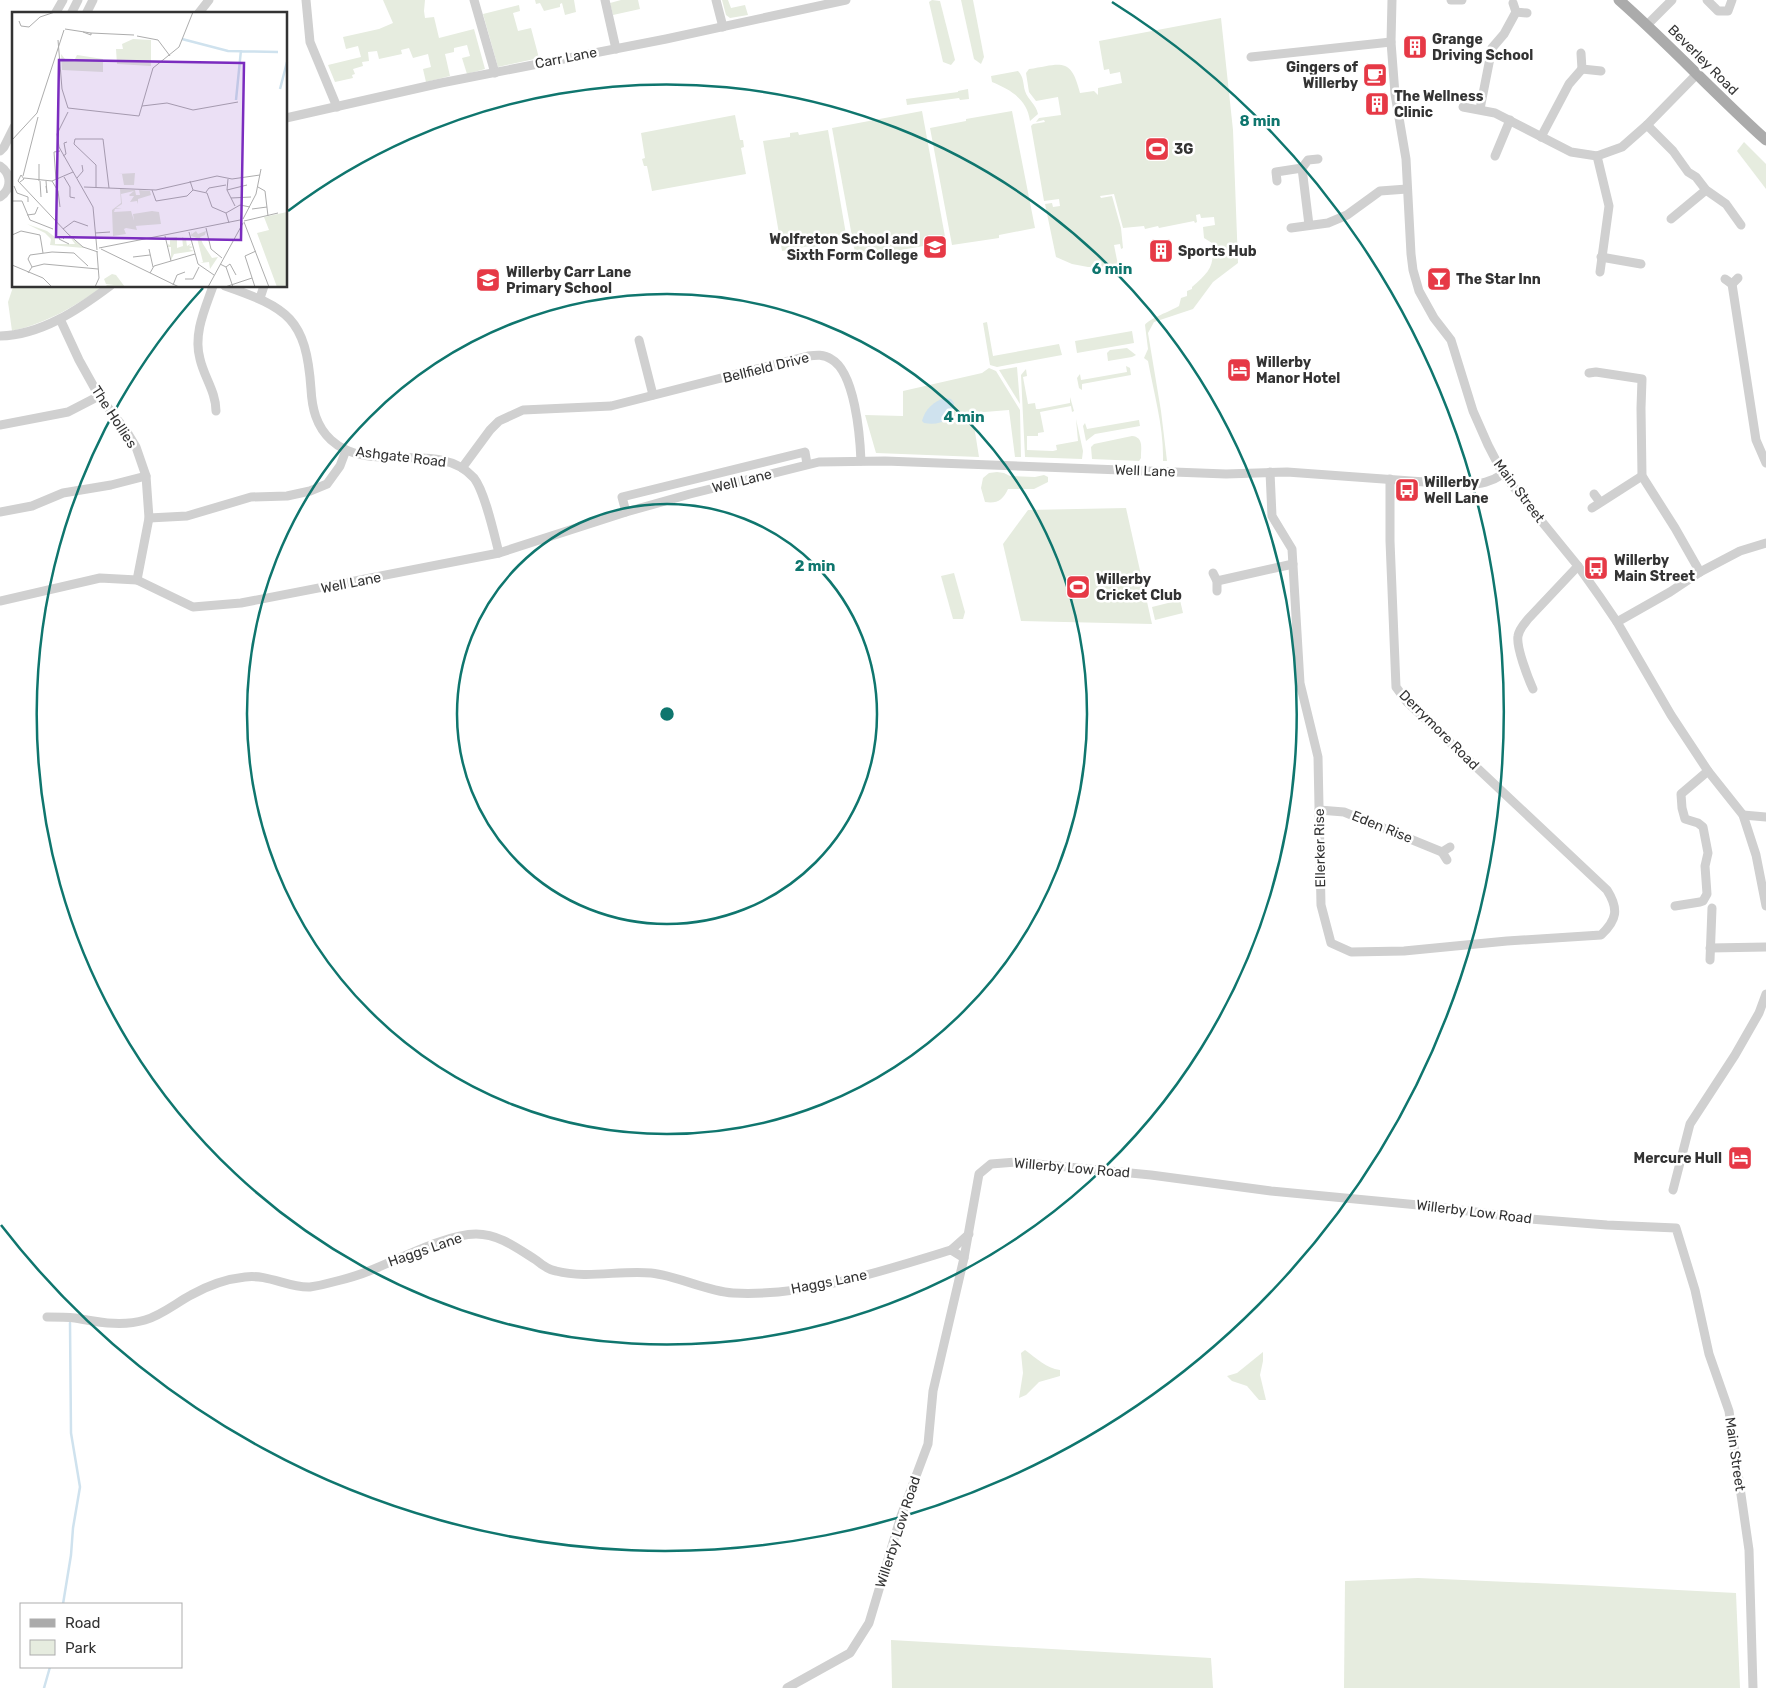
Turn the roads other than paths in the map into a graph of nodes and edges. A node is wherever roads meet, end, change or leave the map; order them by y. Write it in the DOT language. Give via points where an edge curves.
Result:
graph roads {
  1 [pos="63,0"];
  2 [pos="78,0"];
  3 [pos="93,0"];
  4 [pos="210,0"];
  5 [pos="306,0"];
  6 [pos="474,0"];
  7 [pos="605,0"];
  8 [pos="716,0"];
  9 [pos="846,0"];
  10 [pos="1392,0"];
  11 [pos="1451,0"];
  12 [pos="1462,0"];
  13 [pos="1619,0"];
  14 [pos="1672,0"];
  15 [pos="1707,0"];
  16 [pos="1732,0"];
  17 [pos="1513,3"];
  18 [pos="56,12"];
  19 [pos="72,12"];
  20 [pos="87,12"];
  21 [pos="200,12"];
  22 [pos="1516,12"];
  23 [pos="1527,12"];
  24 [pos="1647,25"];
  25 [pos="723,27"];
  26 [pos="1391,42"];
  27 [pos="616,49"];
  28 [pos="1581,53"];
  29 [pos="1250,57"];
  30 [pos="1582,68"];
  31 [pos="1601,71"];
  32 [pos="494,73"];
  33 [pos="1696,75"];
  34 [pos="337,107"];
  35 [pos="1463,107"];
  36 [pos="1480,109"];
  37 [pos="288,118"];
  38 [pos="1510,120"];
  39 [pos="1648,125"];
  40 [pos="12,131"];
  41 [pos="1541,136"];
  42 [pos="1766,140"];
  43 [pos="2,149"];
  44 [pos="1495,156"];
  45 [pos="1597,156"];
  46 [pos="1318,159"];
  47 [pos="1302,168"];
  48 [pos="6,170"];
  49 [pos="1277,181"];
  50 [pos="11,185"];
  51 [pos="1407,189"];
  52 [pos="1706,190"];
  53 [pos="0,197"];
  54 [pos="1671,219"];
  55 [pos="1310,225"];
  56 [pos="1741,225"];
  57 [pos="1291,228"];
  58 [pos="1601,257"];
  59 [pos="1641,264"];
  60 [pos="1600,272"];
  61 [pos="1731,280"];
  62 [pos="107,288"];
  63 [pos="211,288"];
  64 [pos="231,288"];
  65 [pos="263,288"];
  66 [pos="260,298"];
  67 [pos="60,319"];
  68 [pos="0,336"];
  69 [pos="639,340"];
  70 [pos="1593,371"];
  71 [pos="653,395"];
  72 [pos="99,396"];
  73 [pos="216,411"];
  74 [pos="0,425"];
  75 [pos="346,450"];
  76 [pos="861,461"];
  77 [pos="1766,463"];
  78 [pos="807,464"];
  79 [pos="462,468"];
  80 [pos="1270,472"];
  81 [pos="1503,474"];
  82 [pos="146,476"];
  83 [pos="1642,476"];
  84 [pos="1390,479"];
  85 [pos="1594,494"];
  86 [pos="0,512"];
  87 [pos="626,512"];
  88 [pos="149,518"];
  89 [pos="1766,543"];
  90 [pos="499,553"];
  91 [pos="1293,564"];
  92 [pos="1578,566"];
  93 [pos="1700,572"];
  94 [pos="137,580"];
  95 [pos="1217,591"];
  96 [pos="0,601"];
  97 [pos="1617,622"];
  98 [pos="1533,689"];
  99 [pos="1708,771"];
  100 [pos="1320,810"];
  101 [pos="1743,815"];
  102 [pos="1766,817"];
  103 [pos="1446,853"];
  104 [pos="1764,883"];
  105 [pos="1675,906"];
  106 [pos="1766,906"];
  107 [pos="1712,908"];
  108 [pos="1612,925"];
  109 [pos="1766,947"];
  110 [pos="1710,948"];
  111 [pos="1710,960"];
  112 [pos="1766,994"];
  113 [pos="1673,1190"];
  114 [pos="1676,1228"];
  115 [pos="968,1234"];
  116 [pos="950,1250"];
  117 [pos="964,1258"];
  118 [pos="47,1317"];
  119 [pos="787,1688"];
  120 [pos="1752,1688"];
  1 -- 18 [label="street"];
  2 -- 19 [label="street"];
  3 -- 20 [label="street"];
  4 -- 21 [label="street"];
  5 -- 34 [label="street" via="310,42"];
  6 -- 32 [label="street"];
  7 -- 27 [label="street"];
  8 -- 25 [label="street"];
  9 -- 25 [label="street, Carr Lane"];
  10 -- 26 [label="street, Main Street"];
  11 -- 12 [label="street"];
  13 -- 24 [label="main road, Beverley Road"];
  14 -- 24 [label="street"];
  15 -- 16 [label="street" via="1718,11 1728,10"];
  17 -- 22 [label="street"];
  22 -- 23 [label="street"];
  22 -- 36 [label="street" via="1492,48"];
  24 -- 33 [label="main road, Beverley Road"];
  25 -- 27 [label="street, Carr Lane"];
  26 -- 29 [label="street"];
  26 -- 51 [label="street, Main Street"];
  27 -- 32 [label="street, Carr Lane"];
  28 -- 30 [label="street"];
  30 -- 31 [label="street"];
  30 -- 41 [label="street" via="1569,84"];
  32 -- 34 [label="street, Carr Lane"];
  33 -- 39 [label="street"];
  33 -- 42 [label="main road, Beverley Road"];
  34 -- 37 [label="street, Carr Lane"];
  35 -- 36 [label="street"];
  36 -- 38 [label="street"];
  38 -- 41 [label="street"];
  38 -- 44 [label="street"];
  39 -- 45 [label="street" via="1622,147"];
  39 -- 52 [label="street"];
  40 -- 43 [label="street"];
  41 -- 45 [label="street" via="1571,152"];
  43 -- 48 [label="street"];
  45 -- 58 [label="street" via="1609,206"];
  46 -- 47 [label="street" via="1308,160"];
  47 -- 49 [label="street" via="1276,172"];
  47 -- 55 [label="street"];
  48 -- 50 [label="street"];
  50 -- 53 [label="street"];
  51 -- 55 [label="street" via="1380,191 1337,219"];
  51 -- 81 [label="street, Main Street" via="1411,254 1419,291 1450,340 1473,411"];
  52 -- 54 [label="street"];
  52 -- 56 [label="street" via="1726,204"];
  55 -- 57 [label="street"];
  58 -- 59 [label="street"];
  58 -- 60 [label="street"];
  61 -- 77 [label="street" via="1756,440"];
  62 -- 67 [label="street"];
  63 -- 73 [label="street" via="200,321 198,347"];
  64 -- 66 [label="street, Ashgate Road"];
  65 -- 66 [label="street"];
  66 -- 75 [label="street, Ashgate Road" via="293,322 304,342 315,415 332,440"];
  67 -- 68 [label="street" via="12,336"];
  67 -- 72 [label="street, The Hollies"];
  69 -- 71 [label="street"];
  70 -- 83 [label="street" via="1644,378"];
  71 -- 76 [label="street, Bellfield Drive" via="808,356 830,358 840,365 846,376 858,423"];
  71 -- 79 [label="street, Bellfield Drive" via="611,406 523,410 508,416 490,430"];
  72 -- 74 [label="street" via="68,412"];
  72 -- 82 [label="street, The Hollies" via="136,447"];
  75 -- 79 [label="street, Ashgate Road" via="364,456 430,458 448,461"];
  75 -- 88 [label="street" via="328,484 310,491 287,496 251,497 186,516"];
  76 -- 78 [label="street, Well Lane"];
  76 -- 80 [label="street, Well Lane" via="1187,473"];
  78 -- 87 [label="street, Well Lane"];
  78 -- 87 [label="street" via="808,452 622,497"];
  79 -- 90 [label="street, Ashgate Road" via="474,478 482,493"];
  80 -- 84 [label="street, Well Lane"];
  80 -- 91 [label="street, Ellerker Rise" via="1272,516 1292,549"];
  81 -- 84 [label="street, Well Lane" via="1490,482 1466,485"];
  81 -- 92 [label="street, Main Street"];
  82 -- 86 [label="street"];
  82 -- 88 [label="street, The Hollies"];
  83 -- 85 [label="street" via="1596,505"];
  83 -- 93 [label="street"];
  84 -- 108 [label="street, Derrymore Road" via="1396,687 1407,702 1607,890 1615,910"];
  87 -- 90 [label="street, Well Lane"];
  88 -- 94 [label="street, The Hollies"];
  89 -- 93 [label="street" via="1740,551"];
  90 -- 94 [label="street, Well Lane" via="213,606 193,607"];
  91 -- 95 [label="street" via="1215,577"];
  91 -- 100 [label="street, Ellerker Rise" via="1300,682 1318,757"];
  92 -- 97 [label="street, Main Street"];
  92 -- 98 [label="street" via="1522,626 1518,635 1520,668"];
  93 -- 97 [label="street"];
  94 -- 96 [label="street, Well Lane" via="100,578"];
  97 -- 99 [label="street, Main Street" via="1671,716"];
  99 -- 101 [label="street, Main Street"];
  99 -- 105 [label="street" via="1681,794 1682,824 1698,823 1703,827 1708,853 1705,866 1707,894 1703,901"];
  100 -- 103 [label="street, Eden Rise" via="1344,812"];
  100 -- 108 [label="street, Ellerker Rise" via="1321,905 1331,943 1351,952 1593,936 1601,935"];
  101 -- 102 [label="street"];
  101 -- 104 [label="street, Main Street"];
  104 -- 106 [label="street, Main Street"];
  107 -- 110 [label="street"];
  109 -- 110 [label="street"];
  110 -- 111 [label="street"];
  112 -- 113 [label="street" via="1735,1055 1690,1124"];
  114 -- 115 [label="street, Willerby Low Road" via="1530,1219 1016,1162 991,1164 979,1174"];
  114 -- 120 [label="street, Main Street" via="1695,1290 1709,1354 1729,1411 1749,1550"];
  115 -- 116 [label="street, Haggs Lane"];
  115 -- 117 [label="street, Willerby Low Road"];
  116 -- 117 [label="street"];
  116 -- 118 [label="street, Haggs Lane" via="839,1282 765,1294 731,1293 648,1272 593,1274 555,1271 495,1237 475,1234 450,1239 368,1272 308,1287 271,1278 247,1276 226,1280 193,1293 146,1320 116,1324"];
  117 -- 119 [label="street, Willerby Low Road" via="933,1391 928,1444 901,1516 869,1622 850,1652"];
}
